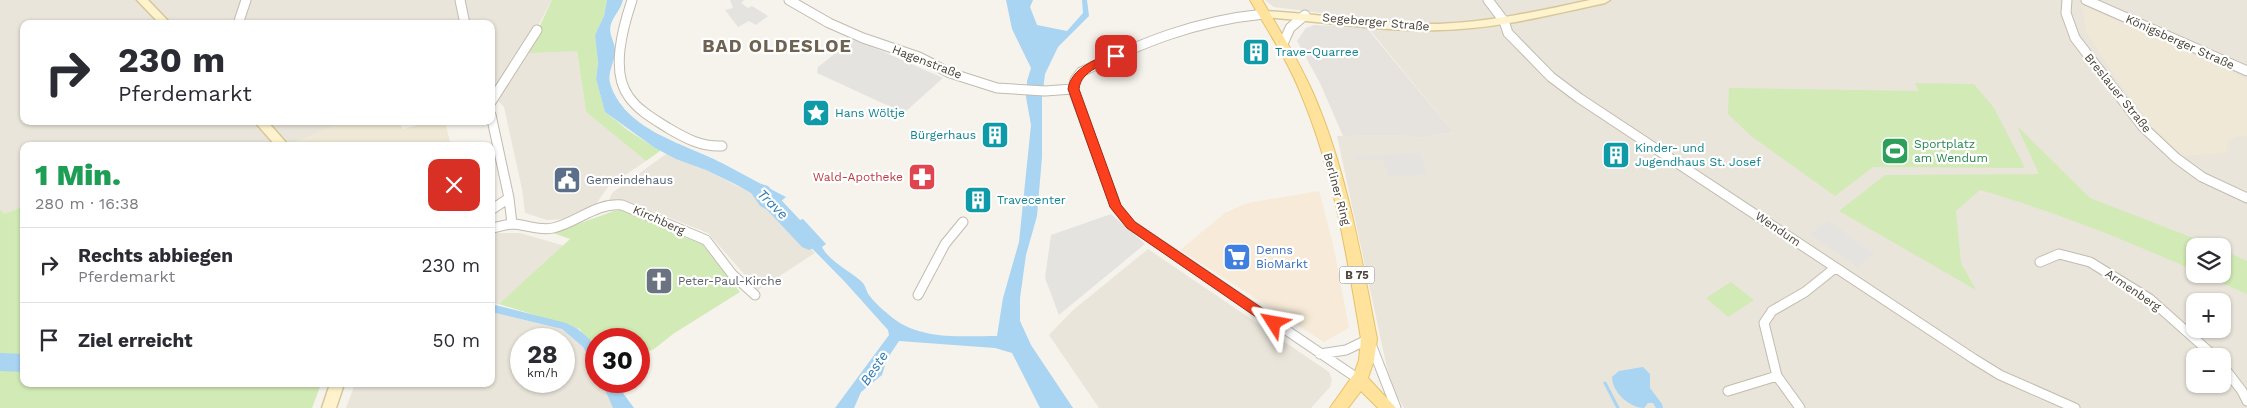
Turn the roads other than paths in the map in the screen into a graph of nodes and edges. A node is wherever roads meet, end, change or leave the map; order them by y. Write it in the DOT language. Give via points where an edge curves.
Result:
graph roads {
  1 [pos="142,0"];
  2 [pos="246,0"];
  3 [pos="460,0"];
  4 [pos="632,0"];
  5 [pos="789,0"];
  6 [pos="808,0"];
  7 [pos="1256,0"];
  8 [pos="1488,0"];
  9 [pos="1605,0"];
  10 [pos="2067,0"];
  11 [pos="2086,0"];
  12 [pos="799,6"];
  13 [pos="1264,14"];
  14 [pos="1305,15"];
  15 [pos="162,20"];
  16 [pos="239,20"];
  17 [pos="464,20"];
  18 [pos="1504,21"];
  19 [pos="538,30"];
  20 [pos="1282,46"];
  21 [pos="2247,72"];
  22 [pos="1074,89"];
  23 [pos="495,96"];
  24 [pos="264,125"];
  25 [pos="493,125"];
  26 [pos="279,142"];
  27 [pos="722,146"];
  28 [pos="509,198"];
  29 [pos="2247,198"];
  30 [pos="495,207"];
  31 [pos="963,222"];
  32 [pos="512,224"];
  33 [pos="495,227"];
  34 [pos="2040,262"];
  35 [pos="1836,268"];
  36 [pos="751,293"];
  37 [pos="918,296"];
  38 [pos="1369,339"];
  39 [pos="2205,348"];
  40 [pos="1320,354"];
  41 [pos="1777,376"];
  42 [pos="2231,377"];
  43 [pos="1360,380"];
  44 [pos="336,387"];
  45 [pos="1728,391"];
  46 [pos="2247,401"];
  47 [pos="329,408"];
  48 [pos="1338,408"];
  49 [pos="1388,408"];
  50 [pos="1396,408"];
  51 [pos="1800,408"];
  52 [pos="2075,408"];
  1 -- 15 [label="main road"];
  2 -- 16 [label="street"];
  3 -- 17 [label="street"];
  4 -- 27 [label="street" via="623,34 621,64 625,90 640,108 683,137 709,147"];
  5 -- 12 [label="street, Hagenstraße"];
  6 -- 12 [label="street"];
  7 -- 13 [label="main road, B 75"];
  8 -- 18 [label="street, Wendum"];
  9 -- 18 [label="main road, Segeberger Straße"];
  10 -- 29 [label="street, Breslauer Straße" via="2066,13 2075,38 2143,127 2202,177"];
  11 -- 21 [label="street, Königsberger Straße"];
  12 -- 22 [label="street, Hagenstraße" via="863,38 997,88"];
  13 -- 14 [label="main road, Segeberger Straße"];
  13 -- 20 [label="main road, Berliner Ring / B 75"];
  13 -- 22 [label="street" via="1197,23 1162,35 1081,72 1074,80"];
  14 -- 18 [label="main road, Segeberger Straße" via="1417,27"];
  14 -- 20 [label="street" via="1294,20"];
  18 -- 35 [label="street, Wendum" via="1508,33 1566,89"];
  19 -- 23 [label="street"];
  20 -- 38 [label="main road, Berliner Ring / B 75" via="1306,92 1324,138 1347,223"];
  22 -- 40 [label="street" via="1116,207 1131,225"];
  24 -- 26 [label="main road"];
  25 -- 28 [label="street"];
  28 -- 30 [label="street"];
  28 -- 32 [label="street"];
  31 -- 37 [label="street" via="945,244"];
  32 -- 33 [label="street, Kirchberg"];
  32 -- 36 [label="street, Kirchberg" via="552,228 613,204 630,207 706,240"];
  34 -- 39 [label="street, Armenberg" via="2059,254 2090,262 2150,299"];
  35 -- 41 [label="street" via="1805,292 1772,311 1764,323"];
  35 -- 52 [label="street, Wendum" via="2000,375"];
  38 -- 40 [label="street" via="1341,353"];
  38 -- 43 [label="main road, Berliner Ring / B 75" via="1368,356"];
  38 -- 50 [label="street, Berliner Ring"];
  40 -- 43 [label="street"];
  41 -- 45 [label="street"];
  41 -- 51 [label="street"];
  42 -- 46 [label="street"];
  43 -- 48 [label="main road, Berliner Ring"];
  43 -- 49 [label="main road"];
  44 -- 47 [label="main road"];
}
